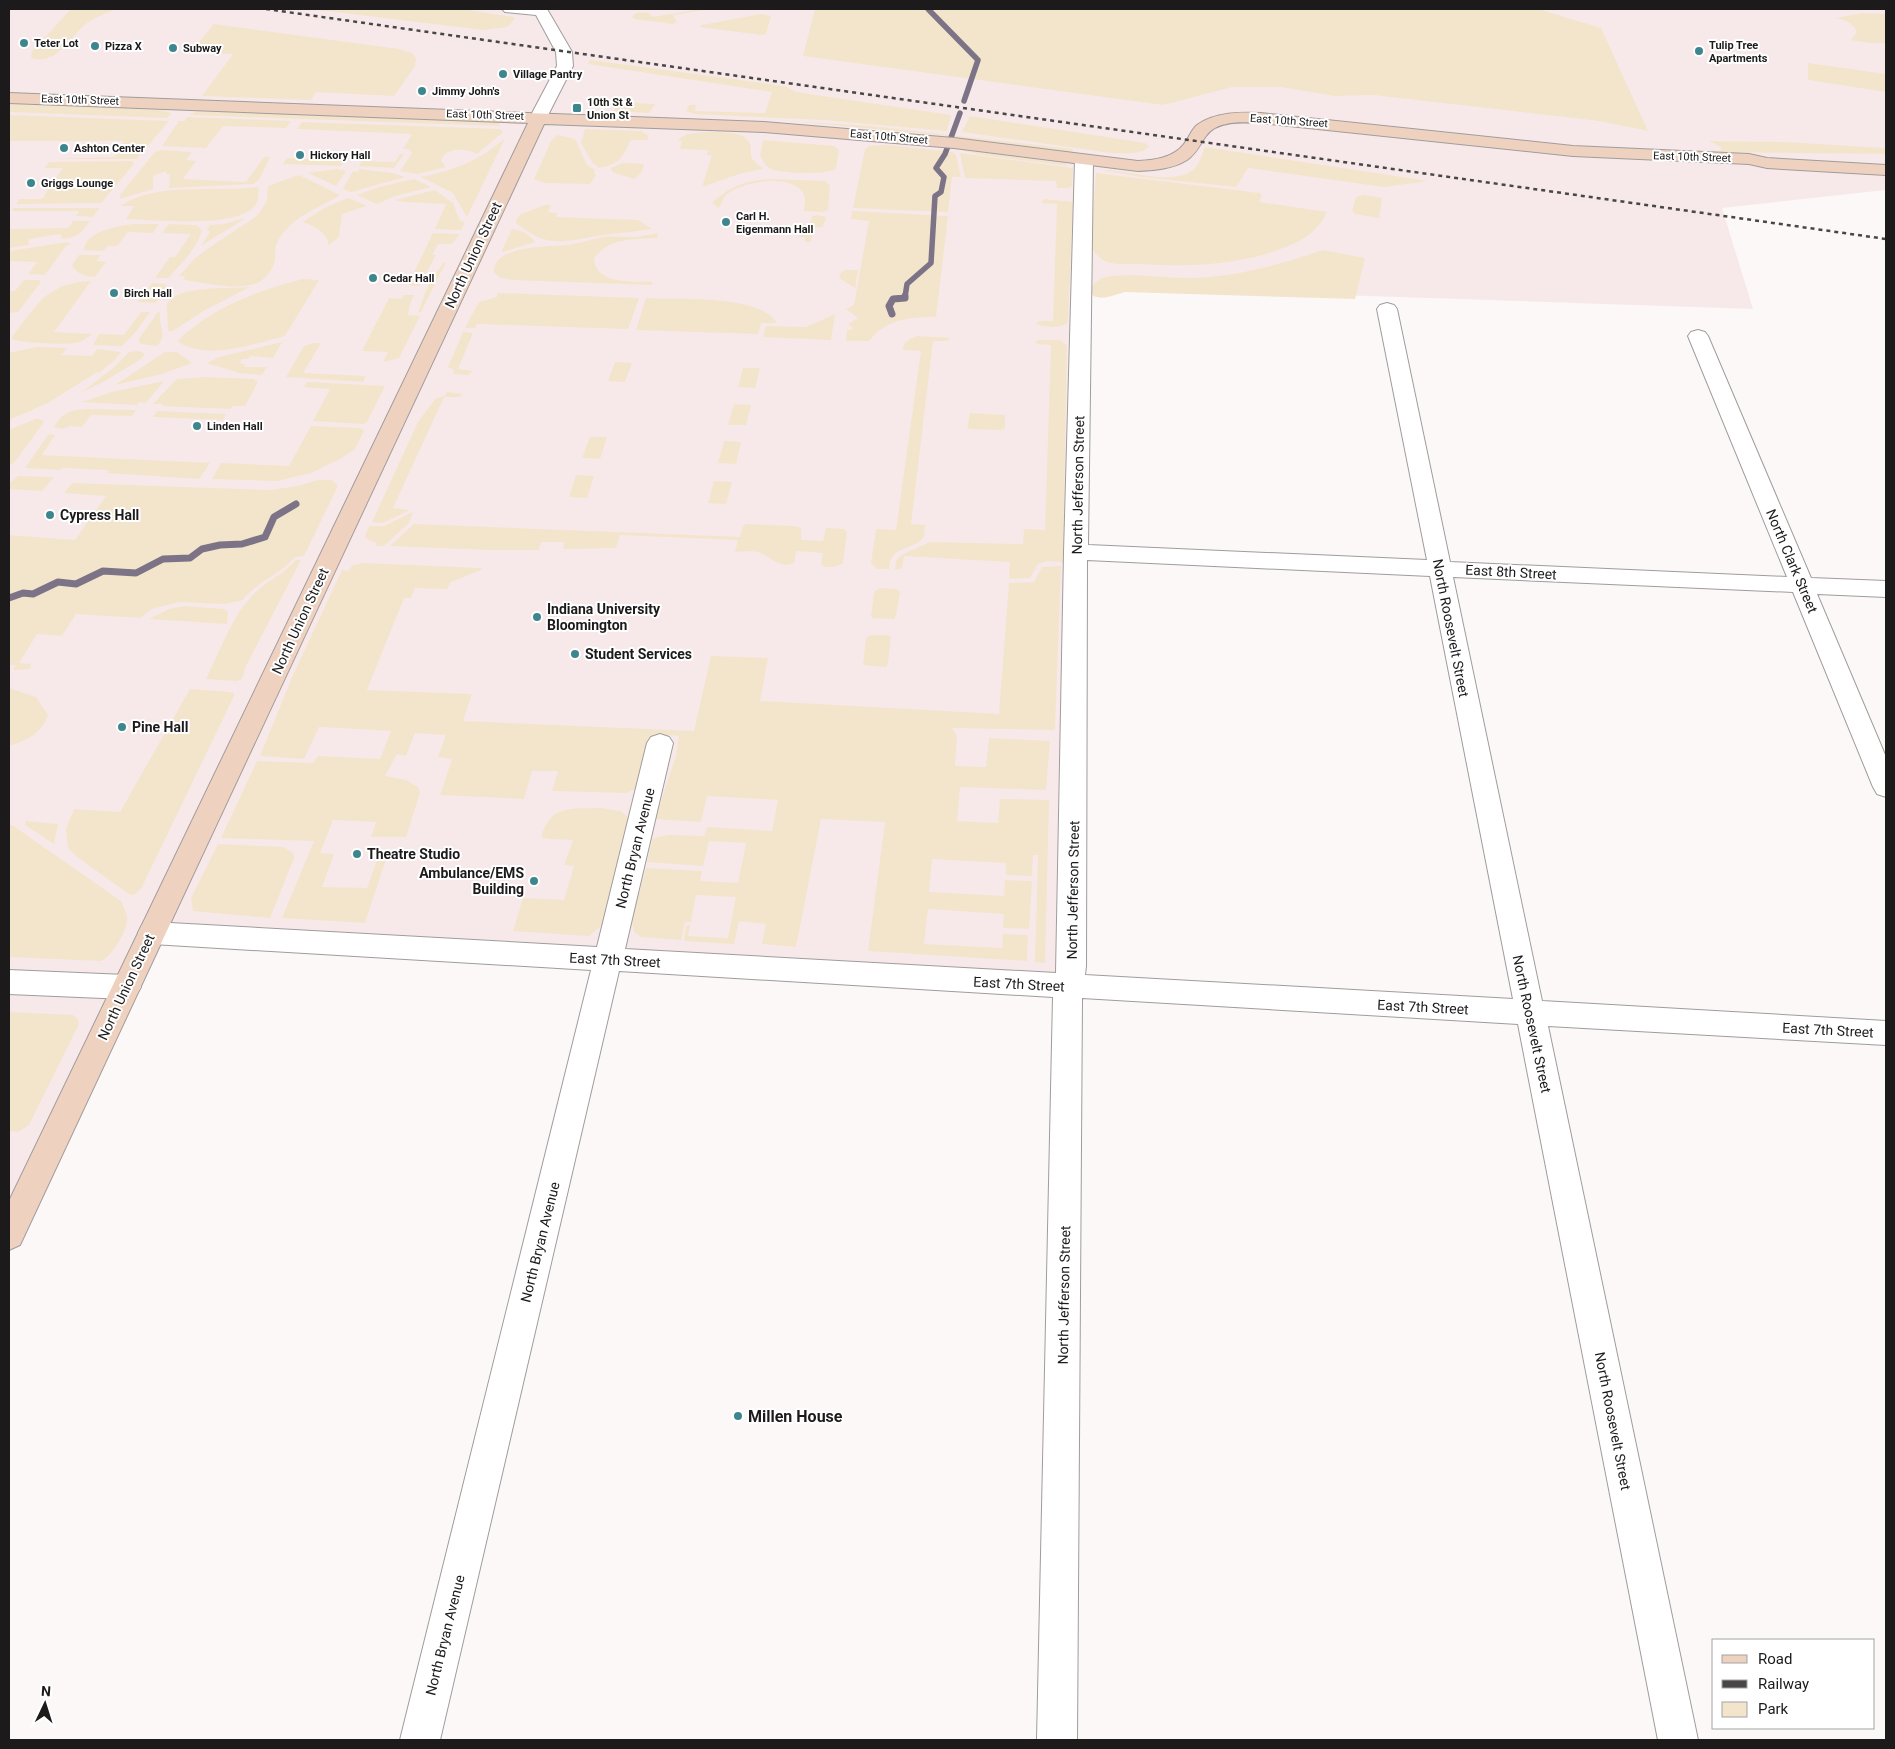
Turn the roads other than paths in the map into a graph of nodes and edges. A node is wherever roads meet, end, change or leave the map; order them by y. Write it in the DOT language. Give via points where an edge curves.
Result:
graph roads {
  1 [pos="510,9"];
  2 [pos="542,10"];
  3 [pos="9,98"];
  4 [pos="538,117"];
  5 [pos="1886,158"];
  6 [pos="1749,159"];
  7 [pos="1084,160"];
  8 [pos="1886,170"];
  9 [pos="1387,308"];
  10 [pos="1698,336"];
  11 [pos="1076,552"];
  12 [pos="1439,569"];
  13 [pos="1802,586"];
  14 [pos="1886,589"];
  15 [pos="660,743"];
  16 [pos="1886,787"];
  17 [pos="152,933"];
  18 [pos="608,960"];
  19 [pos="9,982"];
  20 [pos="1068,986"];
  21 [pos="126,987"];
  22 [pos="1530,1013"];
  23 [pos="1886,1033"];
  24 [pos="9,1235"];
  25 [pos="420,1740"];
  26 [pos="1058,1740"];
  27 [pos="1678,1740"];
  1 -- 2 [label="street"];
  2 -- 4 [label="street, North Union Street" via="564,52 564,66"];
  3 -- 4 [label="street, East 10th Street"];
  4 -- 7 [label="street, East 10th Street" via="764,126 945,142"];
  4 -- 17 [label="street, North Union Street"];
  5 -- 6 [label="street, East 10th Street"];
  6 -- 7 [label="street, East 10th Street" via="1573,151 1255,117 1210,124 1198,133 1187,152 1162,164 1138,166"];
  6 -- 8 [label="street, East 10th Street"];
  7 -- 11 [label="street, North Jefferson Street"];
  9 -- 12 [label="street, North Roosevelt Street"];
  10 -- 13 [label="street, North Clark Street"];
  11 -- 12 [label="street, East 8th Street"];
  11 -- 20 [label="street, North Jefferson Street" via="1072,966"];
  12 -- 13 [label="street, East 8th Street"];
  12 -- 22 [label="street, North Roosevelt Street"];
  13 -- 14 [label="street, East 8th Street"];
  13 -- 16 [label="street, North Clark Street"];
  15 -- 18 [label="street, North Bryan Avenue"];
  17 -- 18 [label="street, East 7th Street"];
  17 -- 21 [label="street, North Union Street"];
  18 -- 20 [label="street, East 7th Street"];
  18 -- 25 [label="street, North Bryan Avenue"];
  19 -- 21 [label="street"];
  20 -- 22 [label="street, East 7th Street"];
  20 -- 26 [label="street, North Jefferson Street"];
  21 -- 24 [label="street, North Union Street"];
  22 -- 23 [label="street, East 7th Street"];
  22 -- 27 [label="street, North Roosevelt Street"];
}
